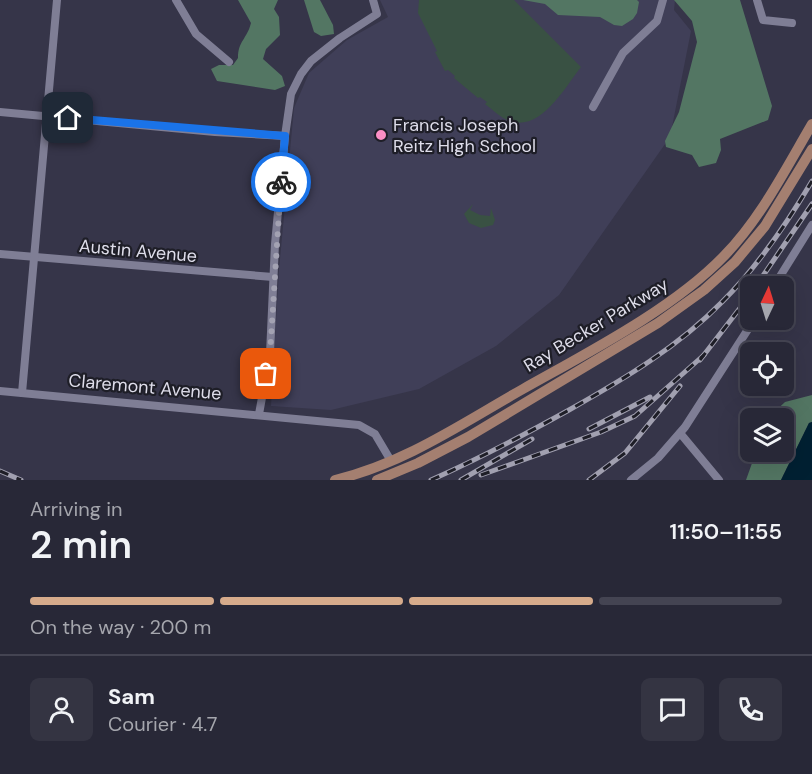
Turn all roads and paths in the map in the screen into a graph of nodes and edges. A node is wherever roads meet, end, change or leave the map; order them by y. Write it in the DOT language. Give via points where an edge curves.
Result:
graph roads {
  1 [pos="57,0"];
  2 [pos="176,0"];
  3 [pos="373,0"];
  4 [pos="663,0"];
  5 [pos="757,0"];
  6 [pos="792,23"];
  7 [pos="229,62"];
  8 [pos="593,107"];
  9 [pos="0,112"];
  10 [pos="47,116"];
  11 [pos="812,124"];
  12 [pos="285,136"];
  13 [pos="812,149"];
  14 [pos="812,225"];
  15 [pos="0,254"];
  16 [pos="34,256"];
  17 [pos="780,276"];
  18 [pos="273,277"];
  19 [pos="747,330"];
  20 [pos="0,391"];
  21 [pos="22,393"];
  22 [pos="259,414"];
  23 [pos="680,433"];
  24 [pos="392,461"];
  25 [pos="398,476"];
  26 [pos="335,480"];
  27 [pos="377,480"];
  28 [pos="631,480"];
  29 [pos="719,480"];
  1 -- 10 [label="street"];
  2 -- 7 [label="street" via="196,34"];
  3 -- 12 [label="street" via="377,14 324,50 301,74 291,94"];
  4 -- 8 [label="street" via="657,21 624,53"];
  5 -- 6 [label="street" via="763,20"];
  9 -- 10 [label="street"];
  10 -- 12 [label="street"];
  10 -- 16 [label="street"];
  11 -- 24 [label="main road, Ray Becker Parkway" via="755,219 726,254 696,281 555,371 438,440"];
  12 -- 18 [label="street"];
  13 -- 25 [label="main road, Ray Becker Parkway" via="759,234 697,296 658,323"];
  14 -- 17 [label="street"];
  15 -- 16 [label="street, Austin Avenue"];
  16 -- 18 [label="street, Austin Avenue"];
  16 -- 21 [label="street"];
  18 -- 22 [label="street" via="270,354"];
  19 -- 23 [label="street"];
  20 -- 21 [label="street, Claremont Avenue"];
  21 -- 22 [label="street, Claremont Avenue"];
  22 -- 24 [label="street, Claremont Avenue" via="359,425 375,434"];
  23 -- 28 [label="street"];
  23 -- 29 [label="street"];
  24 -- 25 [label="main road, Claremont Avenue"];
  24 -- 26 [label="main road, Ray Becker Parkway"];
  25 -- 27 [label="main road, Ray Becker Parkway"];
}
